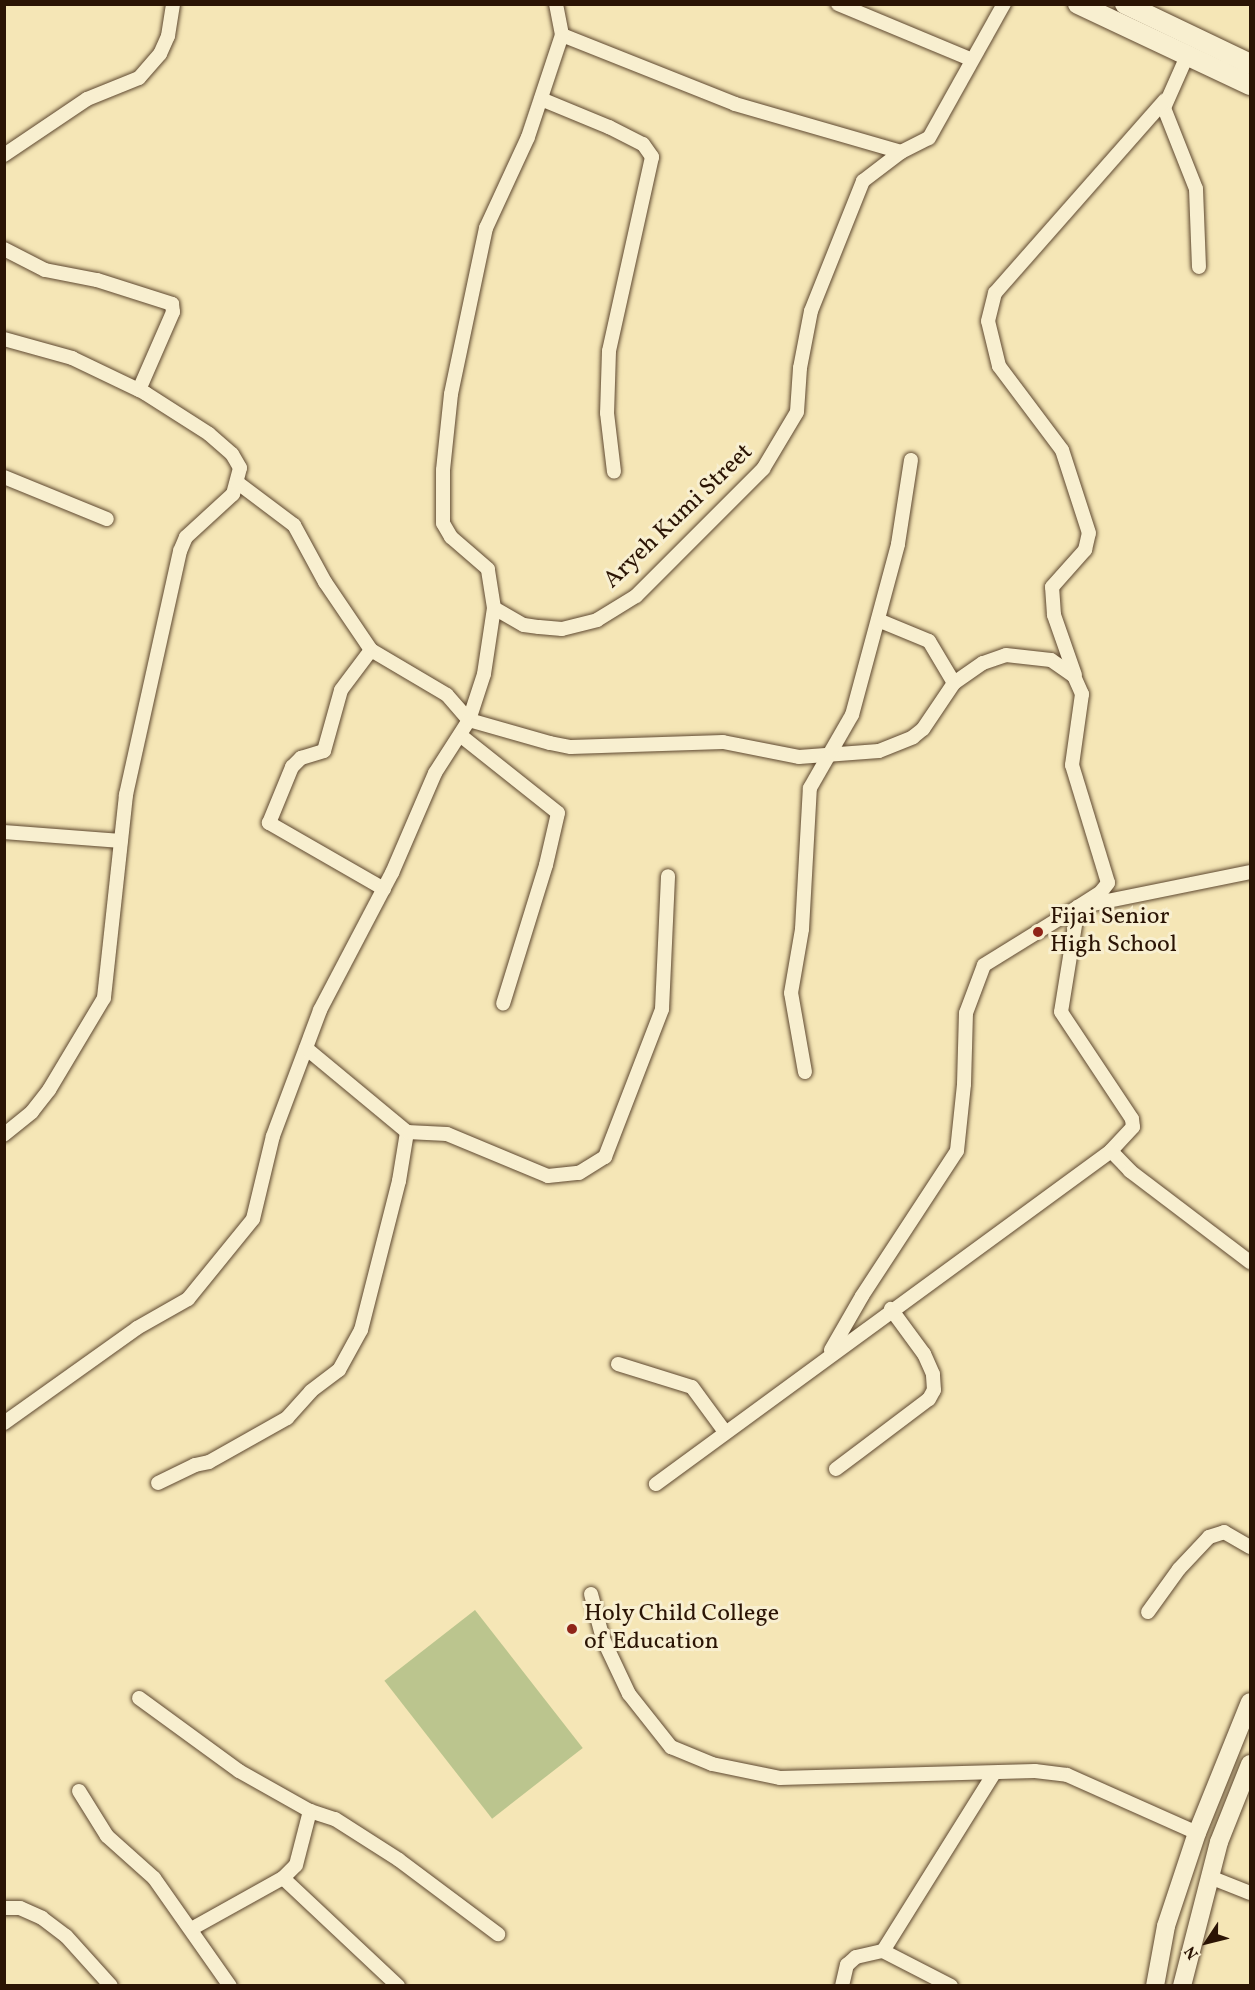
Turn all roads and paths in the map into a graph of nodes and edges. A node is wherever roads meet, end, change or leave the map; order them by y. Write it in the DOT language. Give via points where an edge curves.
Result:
graph roads {
  1 [pos="173,4"];
  2 [pos="556,4"];
  3 [pos="838,4"];
  4 [pos="1004,4"];
  5 [pos="1078,4"];
  6 [pos="1125,4"];
  7 [pos="562,35"];
  8 [pos="1187,56"];
  9 [pos="970,59"];
  10 [pos="1251,64"];
  11 [pos="1251,85"];
  12 [pos="541,99"];
  13 [pos="1166,100"];
  14 [pos="901,152"];
  15 [pos="4,155"];
  16 [pos="4,249"];
  17 [pos="1198,267"];
  18 [pos="4,339"];
  19 [pos="139,390"];
  20 [pos="911,460"];
  21 [pos="614,472"];
  22 [pos="4,477"];
  23 [pos="238,483"];
  24 [pos="107,519"];
  25 [pos="494,608"];
  26 [pos="878,620"];
  27 [pos="371,650"];
  28 [pos="954,683"];
  29 [pos="1082,694"];
  30 [pos="469,720"];
  31 [pos="460,735"];
  32 [pos="830,755"];
  33 [pos="4,832"];
  34 [pos="121,841"];
  35 [pos="1251,872"];
  36 [pos="668,876"];
  37 [pos="384,889"];
  38 [pos="1078,907"];
  39 [pos="503,1004"];
  40 [pos="306,1048"];
  41 [pos="805,1072"];
  42 [pos="407,1132"];
  43 [pos="4,1135"];
  44 [pos="1111,1151"];
  45 [pos="1251,1262"];
  46 [pos="891,1309"];
  47 [pos="829,1355"];
  48 [pos="618,1364"];
  49 [pos="4,1423"];
  50 [pos="725,1432"];
  51 [pos="836,1468"];
  52 [pos="158,1483"];
  53 [pos="656,1484"];
  54 [pos="1251,1547"];
  55 [pos="591,1594"];
  56 [pos="1148,1612"];
  57 [pos="139,1698"];
  58 [pos="1251,1702"];
  59 [pos="1251,1764"];
  60 [pos="993,1775"];
  61 [pos="79,1791"];
  62 [pos="310,1810"];
  63 [pos="1197,1833"];
  64 [pos="1210,1877"];
  65 [pos="283,1878"];
  66 [pos="1251,1893"];
  67 [pos="4,1908"];
  68 [pos="193,1928"];
  69 [pos="498,1934"];
  70 [pos="883,1951"];
  71 [pos="109,1985"];
  72 [pos="230,1986"];
  73 [pos="398,1986"];
  74 [pos="842,1986"];
  75 [pos="951,1986"];
  76 [pos="1155,1986"];
  77 [pos="1182,1986"];
  1 -- 15 [label="street" via="164,45 139,78 87,99"];
  2 -- 7 [label="street"];
  3 -- 9 [label="street"];
  4 -- 9 [label="street, Aryeh Kumi Street" via="982,48"];
  5 -- 8 [label="main road"];
  6 -- 10 [label="main road"];
  7 -- 12 [label="street"];
  7 -- 14 [label="street" via="735,104"];
  8 -- 11 [label="main road"];
  8 -- 13 [label="street"];
  9 -- 14 [label="street, Aryeh Kumi Street" via="929,138"];
  12 -- 21 [label="street" via="643,144 652,157 609,351 608,412"];
  12 -- 25 [label="street" via="486,228 452,394 443,470 442,523 451,537 488,568"];
  13 -- 17 [label="street" via="1164,108 1196,189"];
  13 -- 29 [label="street" via="995,292 988,321 999,366 1062,450 1089,533 1085,550 1052,587 1054,615"];
  14 -- 25 [label="street, Aryeh Kumi Street" via="867,176 859,188 811,311 800,368 797,412 763,468 636,596 605,615 577,626 551,629 524,625"];
  16 -- 19 [label="street" via="54,273 97,280 172,304 173,312"];
  18 -- 19 [label="street" via="72,358"];
  19 -- 23 [label="street" via="200,428 232,454 240,468"];
  20 -- 26 [label="street" via="898,544"];
  22 -- 24 [label="street"];
  23 -- 27 [label="street" via="294,525 325,582"];
  23 -- 34 [label="street" via="233,494 186,537 180,551 141,718"];
  25 -- 30 [label="street" via="484,674"];
  26 -- 28 [label="street" via="929,641"];
  26 -- 32 [label="street" via="852,715"];
  27 -- 30 [label="street" via="447,695"];
  27 -- 37 [label="street" via="341,690 324,751 318,756 301,758 292,767 269,823"];
  28 -- 29 [label="street" via="983,663 1006,655 1027,655 1060,664 1074,676"];
  28 -- 32 [label="street" via="923,729 913,737 879,751"];
  29 -- 38 [label="street" via="1072,765 1108,883"];
  30 -- 31 [label="street"];
  30 -- 32 [label="street" via="571,747 723,742 799,757"];
  31 -- 37 [label="street" via="423,797"];
  31 -- 39 [label="street" via="558,813"];
  32 -- 41 [label="street" via="810,788 802,928 791,993"];
  33 -- 34 [label="street"];
  34 -- 43 [label="street" via="104,998 49,1090 32,1112"];
  35 -- 38 [label="street"];
  36 -- 42 [label="street" via="662,1009 605,1157 579,1173 548,1176 447,1134"];
  37 -- 40 [label="street" via="320,1010"];
  38 -- 44 [label="street" via="1061,1011 1132,1119 1129,1134"];
  38 -- 47 [label="street" via="984,965 966,1013 957,1151 862,1296"];
  40 -- 42 [label="street"];
  40 -- 49 [label="street" via="263,1169 254,1219 204,1284 188,1299 137,1328 20,1408"];
  42 -- 52 [label="street" via="366,1309 348,1358 269,1431"];
  44 -- 45 [label="street" via="1130,1171"];
  44 -- 46 [label="street"];
  46 -- 47 [label="street"];
  46 -- 51 [label="street" via="924,1354 933,1374 934,1390 929,1399"];
  47 -- 50 [label="street" via="791,1388"];
  48 -- 50 [label="street" via="692,1387"];
  50 -- 53 [label="street"];
  54 -- 56 [label="street" via="1224,1532 1209,1537 1179,1569"];
  55 -- 60 [label="street" via="603,1639 629,1694 671,1747 712,1764 780,1778"];
  57 -- 62 [label="street" via="238,1771"];
  58 -- 63 [label="street"];
  59 -- 64 [label="street"];
  60 -- 63 [label="street" via="1035,1771 1067,1775"];
  60 -- 70 [label="street"];
  61 -- 68 [label="street" via="107,1836 154,1878"];
  62 -- 65 [label="street" via="296,1865"];
  62 -- 69 [label="street" via="335,1819 399,1860"];
  63 -- 76 [label="street" via="1166,1926"];
  64 -- 66 [label="street"];
  64 -- 77 [label="street"];
  65 -- 68 [label="street"];
  65 -- 73 [label="street"];
  67 -- 71 [label="street" via="20,1908 42,1918 66,1936"];
  68 -- 72 [label="street"];
  70 -- 74 [label="street" via="856,1957 847,1965"];
  70 -- 75 [label="street"];
}
